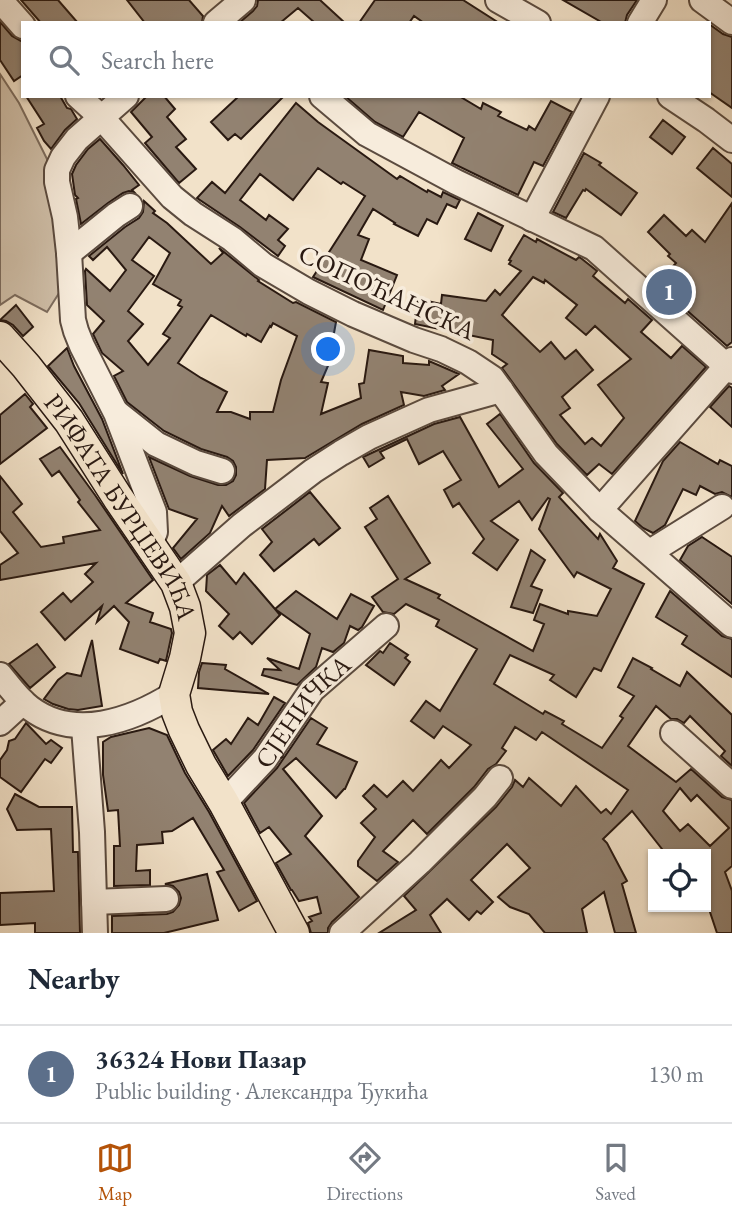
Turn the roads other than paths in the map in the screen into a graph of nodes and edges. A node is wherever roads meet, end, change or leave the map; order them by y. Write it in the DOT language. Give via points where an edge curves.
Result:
graph roads {
  1 [pos="0,0"];
  2 [pos="498,0"];
  3 [pos="653,0"];
  4 [pos="702,0"];
  5 [pos="535,21"];
  6 [pos="641,21"];
  7 [pos="732,22"];
  8 [pos="21,24"];
  9 [pos="80,98"];
  10 [pos="124,98"];
  11 [pos="324,98"];
  12 [pos="596,98"];
  13 [pos="673,98"];
  14 [pos="101,117"];
  15 [pos="732,140"];
  16 [pos="130,206"];
  17 [pos="532,219"];
  18 [pos="69,253"];
  19 [pos="0,337"];
  20 [pos="730,366"];
  21 [pos="501,390"];
  22 [pos="116,413"];
  23 [pos="222,471"];
  24 [pos="722,507"];
  25 [pos="600,510"];
  26 [pos="150,544"];
  27 [pos="650,552"];
  28 [pos="176,583"];
  29 [pos="728,619"];
  30 [pos="386,626"];
  31 [pos="0,675"];
  32 [pos="174,694"];
  33 [pos="23,702"];
  34 [pos="0,723"];
  35 [pos="84,727"];
  36 [pos="673,733"];
  37 [pos="500,778"];
  38 [pos="732,786"];
  39 [pos="224,803"];
  40 [pos="166,899"];
  41 [pos="94,902"];
  42 [pos="95,933"];
  43 [pos="294,933"];
  44 [pos="342,933"];
  1 -- 8 [label="street"];
  2 -- 5 [label="street"];
  3 -- 6 [label="street"];
  4 -- 7 [label="street"];
  9 -- 14 [label="street, СОПОЋАНСКА"];
  10 -- 14 [label="street"];
  11 -- 17 [label="street" via="367,134"];
  12 -- 17 [label="street"];
  13 -- 15 [label="street"];
  14 -- 18 [label="street" via="77,139 57,170"];
  14 -- 21 [label="street, СОПОЋАНСКА" via="172,197 263,265 353,314 468,362"];
  16 -- 18 [label="street"];
  17 -- 20 [label="street" via="594,248"];
  18 -- 22 [label="street" via="76,331"];
  19 -- 26 [label="main road, РИФАТА БУРЏЕВИЋА" via="62,411"];
  20 -- 25 [label="street"];
  21 -- 25 [label="street, СОПОЋАНСКА" via="546,454"];
  21 -- 28 [label="street" via="429,410 341,453 242,525"];
  22 -- 23 [label="street" via="156,444"];
  22 -- 26 [label="street" via="154,512"];
  24 -- 27 [label="street"];
  25 -- 27 [label="street, СОПОЋАНСКА"];
  26 -- 28 [label="main road, РИФАТА БУРЏЕВИЋА"];
  27 -- 29 [label="street, СОПОЋАНСКА"];
  28 -- 32 [label="main road, РИФАТА БУРЏЕВИЋА" via="190,633"];
  30 -- 39 [label="street, СЈЕНИЧКА" via="312,690 265,759"];
  31 -- 33 [label="street"];
  32 -- 35 [label="street" via="130,716"];
  32 -- 39 [label="main road" via="184,730"];
  33 -- 34 [label="street"];
  33 -- 35 [label="street" via="48,718"];
  35 -- 41 [label="street"];
  36 -- 38 [label="street"];
  37 -- 44 [label="street" via="420,862"];
  39 -- 43 [label="main road"];
  40 -- 41 [label="street"];
  41 -- 42 [label="street"];
}
